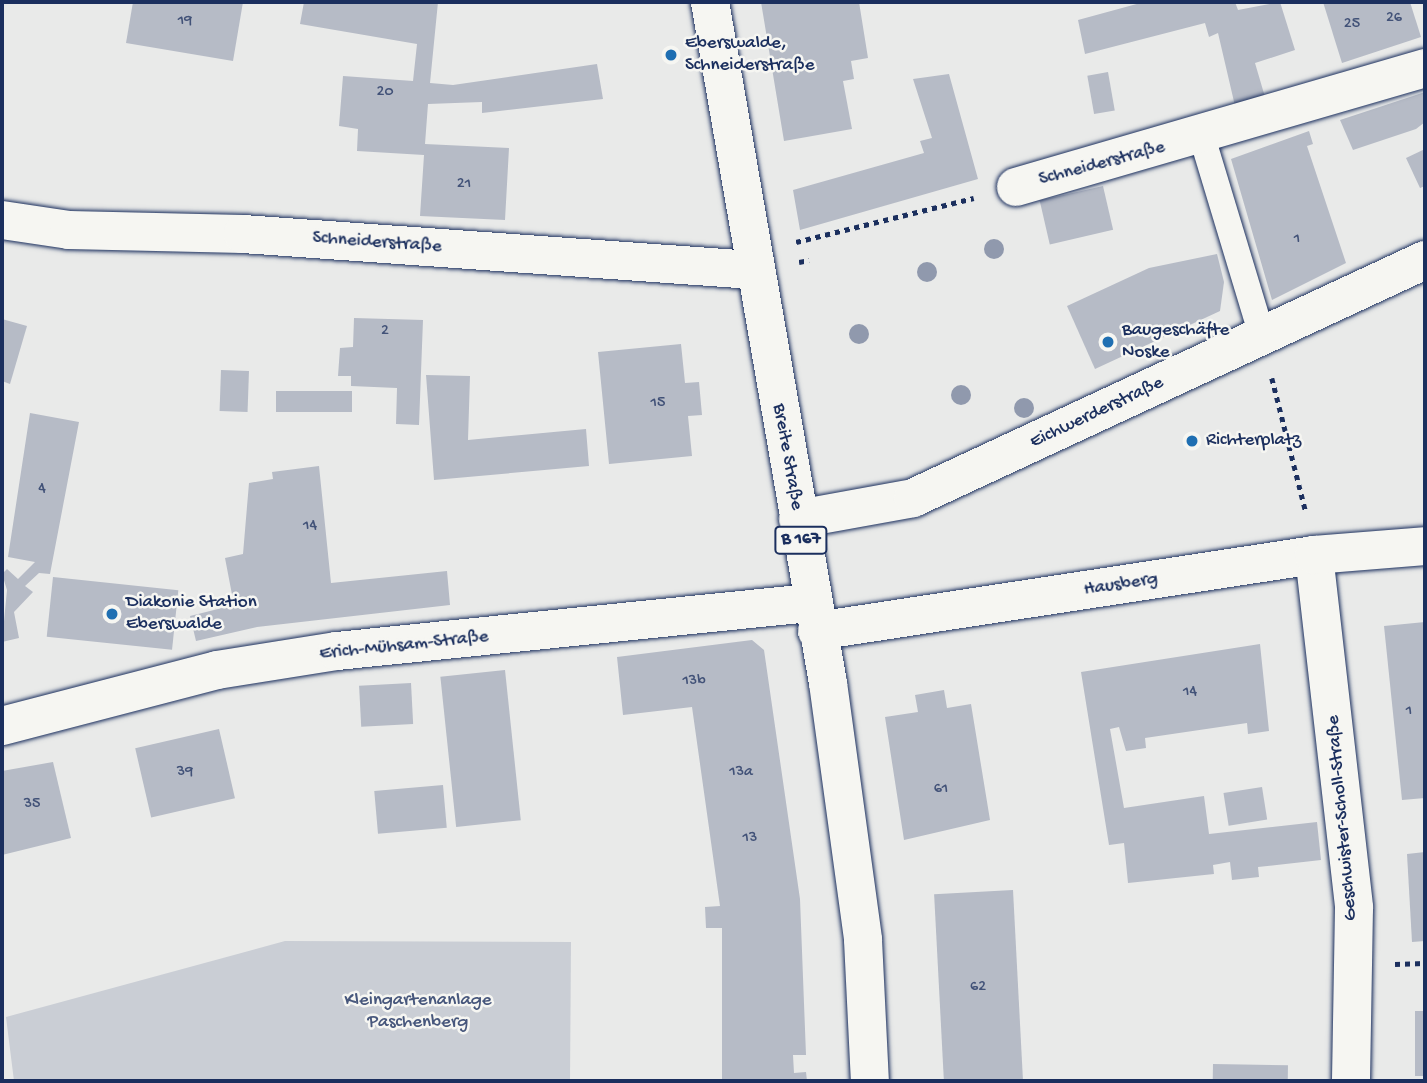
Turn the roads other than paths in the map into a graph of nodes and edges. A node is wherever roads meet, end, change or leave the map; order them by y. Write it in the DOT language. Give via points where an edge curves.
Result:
graph roads {
  1 [pos="710,2"];
  2 [pos="1425,68"];
  3 [pos="1202,137"];
  4 [pos="1016,187"];
  5 [pos="2,220"];
  6 [pos="1425,260"];
  7 [pos="753,270"];
  8 [pos="1262,336"];
  9 [pos="798,519"];
  10 [pos="1425,546"];
  11 [pos="1314,555"];
  12 [pos="815,617"];
  13 [pos="2,726"];
  14 [pos="870,1081"];
  15 [pos="1351,1081"];
  1 -- 7 [label="street, Breite Straße / B 167"];
  2 -- 3 [label="street, Schneiderstraße"];
  3 -- 4 [label="street, Schneiderstraße"];
  3 -- 8 [label="lane"];
  5 -- 7 [label="street, Schneiderstraße" via="69,230 243,234"];
  6 -- 8 [label="street, Eichwerderstraße"];
  7 -- 9 [label="street, Breite Straße / B 167"];
  8 -- 9 [label="street, Eichwerderstraße" via="913,498"];
  9 -- 12 [label="street, Breite Straße / B 167"];
  10 -- 11 [label="street, Hausberg"];
  11 -- 12 [label="street, Hausberg"];
  11 -- 15 [label="street, Geschwister-Scholl-Straße" via="1354,908"];
  12 -- 13 [label="street, Erich-Mühsam-Straße" via="337,651 217,670"];
  12 -- 14 [label="street, Breite Straße / B 167" via="863,940"];
}
